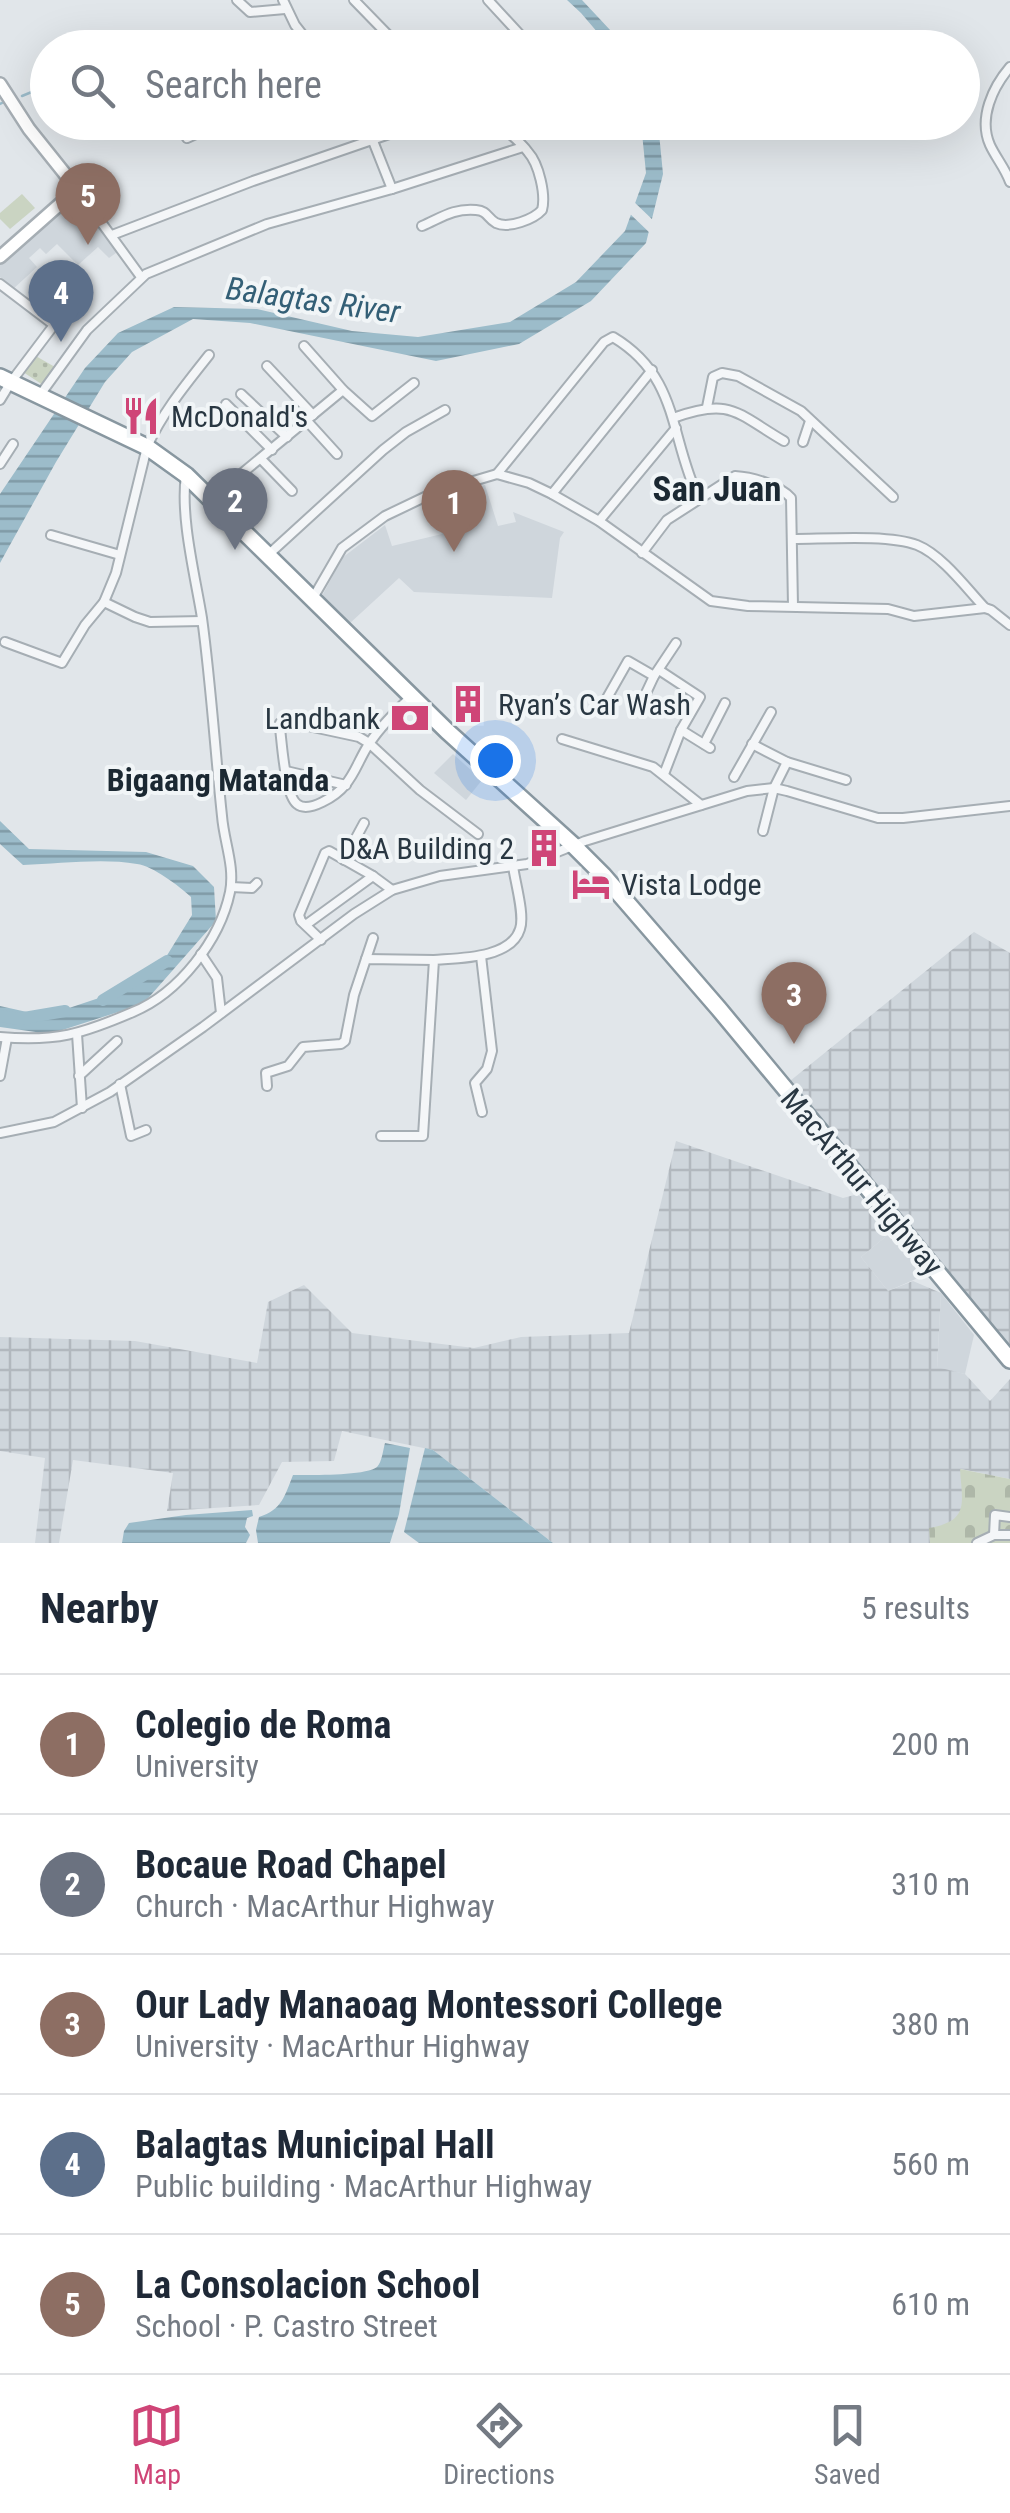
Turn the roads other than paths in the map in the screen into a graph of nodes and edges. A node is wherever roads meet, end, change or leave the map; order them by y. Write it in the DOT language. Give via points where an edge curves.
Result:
graph roads {
  1 [pos="237,0"];
  2 [pos="354,0"];
  3 [pos="488,0"];
  4 [pos="284,4"];
  5 [pos="301,30"];
  6 [pos="383,30"];
  7 [pos="517,30"];
  8 [pos="1010,67"];
  9 [pos="0,84"];
  10 [pos="30,130"];
  11 [pos="38,140"];
  12 [pos="515,140"];
  13 [pos="373,141"];
  14 [pos="523,147"];
  15 [pos="1010,182"];
  16 [pos="77,189"];
  17 [pos="392,189"];
  18 [pos="422,226"];
  19 [pos="112,235"];
  20 [pos="0,257"];
  21 [pos="141,277"];
  22 [pos="0,284"];
  23 [pos="304,346"];
  24 [pos="209,355"];
  25 [pos="266,366"];
  26 [pos="652,370"];
  27 [pos="5,379"];
  28 [pos="414,383"];
  29 [pos="343,390"];
  30 [pos="241,394"];
  31 [pos="44,397"];
  32 [pos="0,400"];
  33 [pos="226,404"];
  34 [pos="708,406"];
  35 [pos="445,410"];
  36 [pos="310,418"];
  37 [pos="674,418"];
  38 [pos="810,421"];
  39 [pos="676,428"];
  40 [pos="287,437"];
  41 [pos="784,441"];
  42 [pos="803,442"];
  43 [pos="13,444"];
  44 [pos="147,447"];
  45 [pos="272,450"];
  46 [pos="337,454"];
  47 [pos="261,459"];
  48 [pos="0,464"];
  49 [pos="186,474"];
  50 [pos="497,474"];
  51 [pos="292,491"];
  52 [pos="552,494"];
  53 [pos="893,497"];
  54 [pos="211,498"];
  55 [pos="698,498"];
  56 [pos="599,521"];
  57 [pos="50,535"];
  58 [pos="793,539"];
  59 [pos="642,553"];
  60 [pos="120,555"];
  61 [pos="268,555"];
  62 [pos="313,598"];
  63 [pos="104,602"];
  64 [pos="793,606"];
  65 [pos="985,608"];
  66 [pos="202,621"];
  67 [pos="1010,625"];
  68 [pos="6,642"];
  69 [pos="676,642"];
  70 [pos="656,673"];
  71 [pos="411,697"];
  72 [pos="607,698"];
  73 [pos="725,703"];
  74 [pos="640,706"];
  75 [pos="770,712"];
  76 [pos="682,730"];
  77 [pos="562,739"];
  78 [pos="369,743"];
  79 [pos="752,744"];
  80 [pos="787,762"];
  81 [pos="286,771"];
  82 [pos="664,774"];
  83 [pos="734,777"];
  84 [pos="218,778"];
  85 [pos="846,780"];
  86 [pos="248,783"];
  87 [pos="346,785"];
  88 [pos="774,788"];
  89 [pos="701,804"];
  90 [pos="1010,806"];
  91 [pos="364,824"];
  92 [pos="762,831"];
  93 [pos="478,834"];
  94 [pos="574,845"];
  95 [pos="344,860"];
  96 [pos="512,866"];
  97 [pos="372,876"];
  98 [pos="257,884"];
  99 [pos="231,888"];
  100 [pos="392,890"];
  101 [pos="306,924"];
  102 [pos="373,938"];
  103 [pos="322,940"];
  104 [pos="201,954"];
  105 [pos="481,956"];
  106 [pos="366,959"];
  107 [pos="434,960"];
  108 [pos="221,1013"];
  109 [pos="77,1034"];
  110 [pos="4,1038"];
  111 [pos="117,1042"];
  112 [pos="0,1076"];
  113 [pos="79,1076"];
  114 [pos="120,1084"];
  115 [pos="266,1086"];
  116 [pos="82,1108"];
  117 [pos="482,1112"];
  118 [pos="146,1130"];
  119 [pos="0,1134"];
  120 [pos="381,1136"];
  121 [pos="1010,1360"];
  122 [pos="1010,1517"];
  123 [pos="1010,1535"];
  124 [pos="994,1536"];
  125 [pos="977,1543"];
  1 -- 4 [label="street" via="250,12"];
  2 -- 6 [label="street"];
  3 -- 7 [label="street"];
  4 -- 5 [label="street"];
  8 -- 15 [label="street" via="996,88 985,129"];
  9 -- 10 [label="street"];
  11 -- 16 [label="street"];
  12 -- 14 [label="street"];
  13 -- 17 [label="street"];
  13 -- 19 [label="street"];
  14 -- 17 [label="street"];
  14 -- 18 [label="street" via="545,200 536,216 498,224 486,212 468,210"];
  16 -- 19 [label="street"];
  16 -- 20 [label="street"];
  17 -- 21 [label="street" via="262,226"];
  19 -- 21 [label="street"];
  21 -- 31 [label="street" via="87,330"];
  22 -- 27 [label="street" via="54,325"];
  23 -- 29 [label="street"];
  24 -- 44 [label="street"];
  25 -- 36 [label="street"];
  26 -- 37 [label="street"];
  26 -- 50 [label="street" via="617,339 606,339"];
  26 -- 52 [label="street"];
  27 -- 31 [label="highway, MacArthur Highway"];
  27 -- 32 [label="street"];
  28 -- 29 [label="street" via="372,416"];
  29 -- 36 [label="street"];
  30 -- 40 [label="street"];
  31 -- 44 [label="highway, MacArthur Highway"];
  33 -- 45 [label="street"];
  34 -- 37 [label="street"];
  34 -- 38 [label="street" via="713,377 722,373 783,399"];
  34 -- 41 [label="street" via="731,410"];
  35 -- 61 [label="street" via="383,450"];
  36 -- 40 [label="street"];
  36 -- 46 [label="street"];
  37 -- 39 [label="street"];
  38 -- 42 [label="street"];
  38 -- 53 [label="street"];
  39 -- 55 [label="street"];
  39 -- 56 [label="street"];
  40 -- 45 [label="street"];
  43 -- 48 [label="street"];
  44 -- 49 [label="highway, MacArthur Highway"];
  44 -- 60 [label="street"];
  45 -- 47 [label="street"];
  47 -- 51 [label="street"];
  47 -- 54 [label="street"];
  49 -- 54 [label="highway, MacArthur Highway"];
  49 -- 66 [label="street" via="184,504"];
  50 -- 52 [label="street"];
  50 -- 62 [label="street" via="385,516 342,548"];
  52 -- 56 [label="street"];
  54 -- 61 [label="highway, MacArthur Highway"];
  55 -- 58 [label="street" via="736,476 782,490 791,498"];
  55 -- 59 [label="street" via="667,520"];
  56 -- 59 [label="street"];
  57 -- 60 [label="street"];
  58 -- 64 [label="street"];
  58 -- 65 [label="street" via="919,546"];
  59 -- 64 [label="street" via="711,601"];
  60 -- 63 [label="street"];
  61 -- 62 [label="highway, MacArthur Highway"];
  62 -- 71 [label="highway, MacArthur Highway"];
  63 -- 66 [label="street" via="150,622"];
  63 -- 68 [label="street" via="62,663"];
  64 -- 65 [label="street" via="914,616"];
  65 -- 67 [label="street"];
  66 -- 84 [label="street"];
  69 -- 70 [label="street"];
  70 -- 72 [label="street" via="628,661"];
  70 -- 74 [label="street"];
  70 -- 76 [label="street" via="700,697"];
  71 -- 78 [label="street"];
  71 -- 94 [label="highway, MacArthur Highway"];
  73 -- 76 [label="street" via="707,746"];
  75 -- 79 [label="street"];
  76 -- 82 [label="street"];
  77 -- 82 [label="street"];
  78 -- 81 [label="street" via="282,721"];
  78 -- 87 [label="street"];
  78 -- 93 [label="street"];
  79 -- 80 [label="street"];
  79 -- 83 [label="street"];
  80 -- 85 [label="street"];
  80 -- 88 [label="street"];
  81 -- 87 [label="street"];
  81 -- 87 [label="street" via="294,803 302,808"];
  82 -- 89 [label="street"];
  84 -- 86 [label="street"];
  84 -- 99 [label="street"];
  88 -- 89 [label="street"];
  88 -- 90 [label="street" via="878,818"];
  88 -- 92 [label="street"];
  89 -- 94 [label="street"];
  91 -- 95 [label="street"];
  94 -- 96 [label="street"];
  94 -- 121 [label="highway, MacArthur Highway"];
  95 -- 97 [label="street"];
  95 -- 101 [label="street" via="325,853 299,915"];
  96 -- 100 [label="street"];
  96 -- 105 [label="street" via="520,929 503,948"];
  97 -- 100 [label="street"];
  97 -- 101 [label="street"];
  98 -- 99 [label="street"];
  99 -- 104 [label="street"];
  100 -- 103 [label="street"];
  101 -- 103 [label="street"];
  102 -- 106 [label="street"];
  103 -- 108 [label="street"];
  104 -- 108 [label="street" via="217,978"];
  104 -- 109 [label="street" via="151,1004"];
  105 -- 107 [label="street"];
  105 -- 117 [label="street" via="492,1051 475,1083"];
  106 -- 107 [label="street"];
  106 -- 115 [label="street" via="345,1041 303,1048 288,1066 266,1073"];
  107 -- 120 [label="street" via="422,1136"];
  108 -- 114 [label="street"];
  109 -- 110 [label="street"];
  109 -- 113 [label="street"];
  110 -- 112 [label="street"];
  111 -- 113 [label="street"];
  113 -- 116 [label="street"];
  114 -- 116 [label="street"];
  114 -- 118 [label="street" via="131,1136"];
  116 -- 119 [label="street"];
  122 -- 124 [label="street" via="995,1515"];
  123 -- 124 [label="street"];
  124 -- 125 [label="street"];
}
